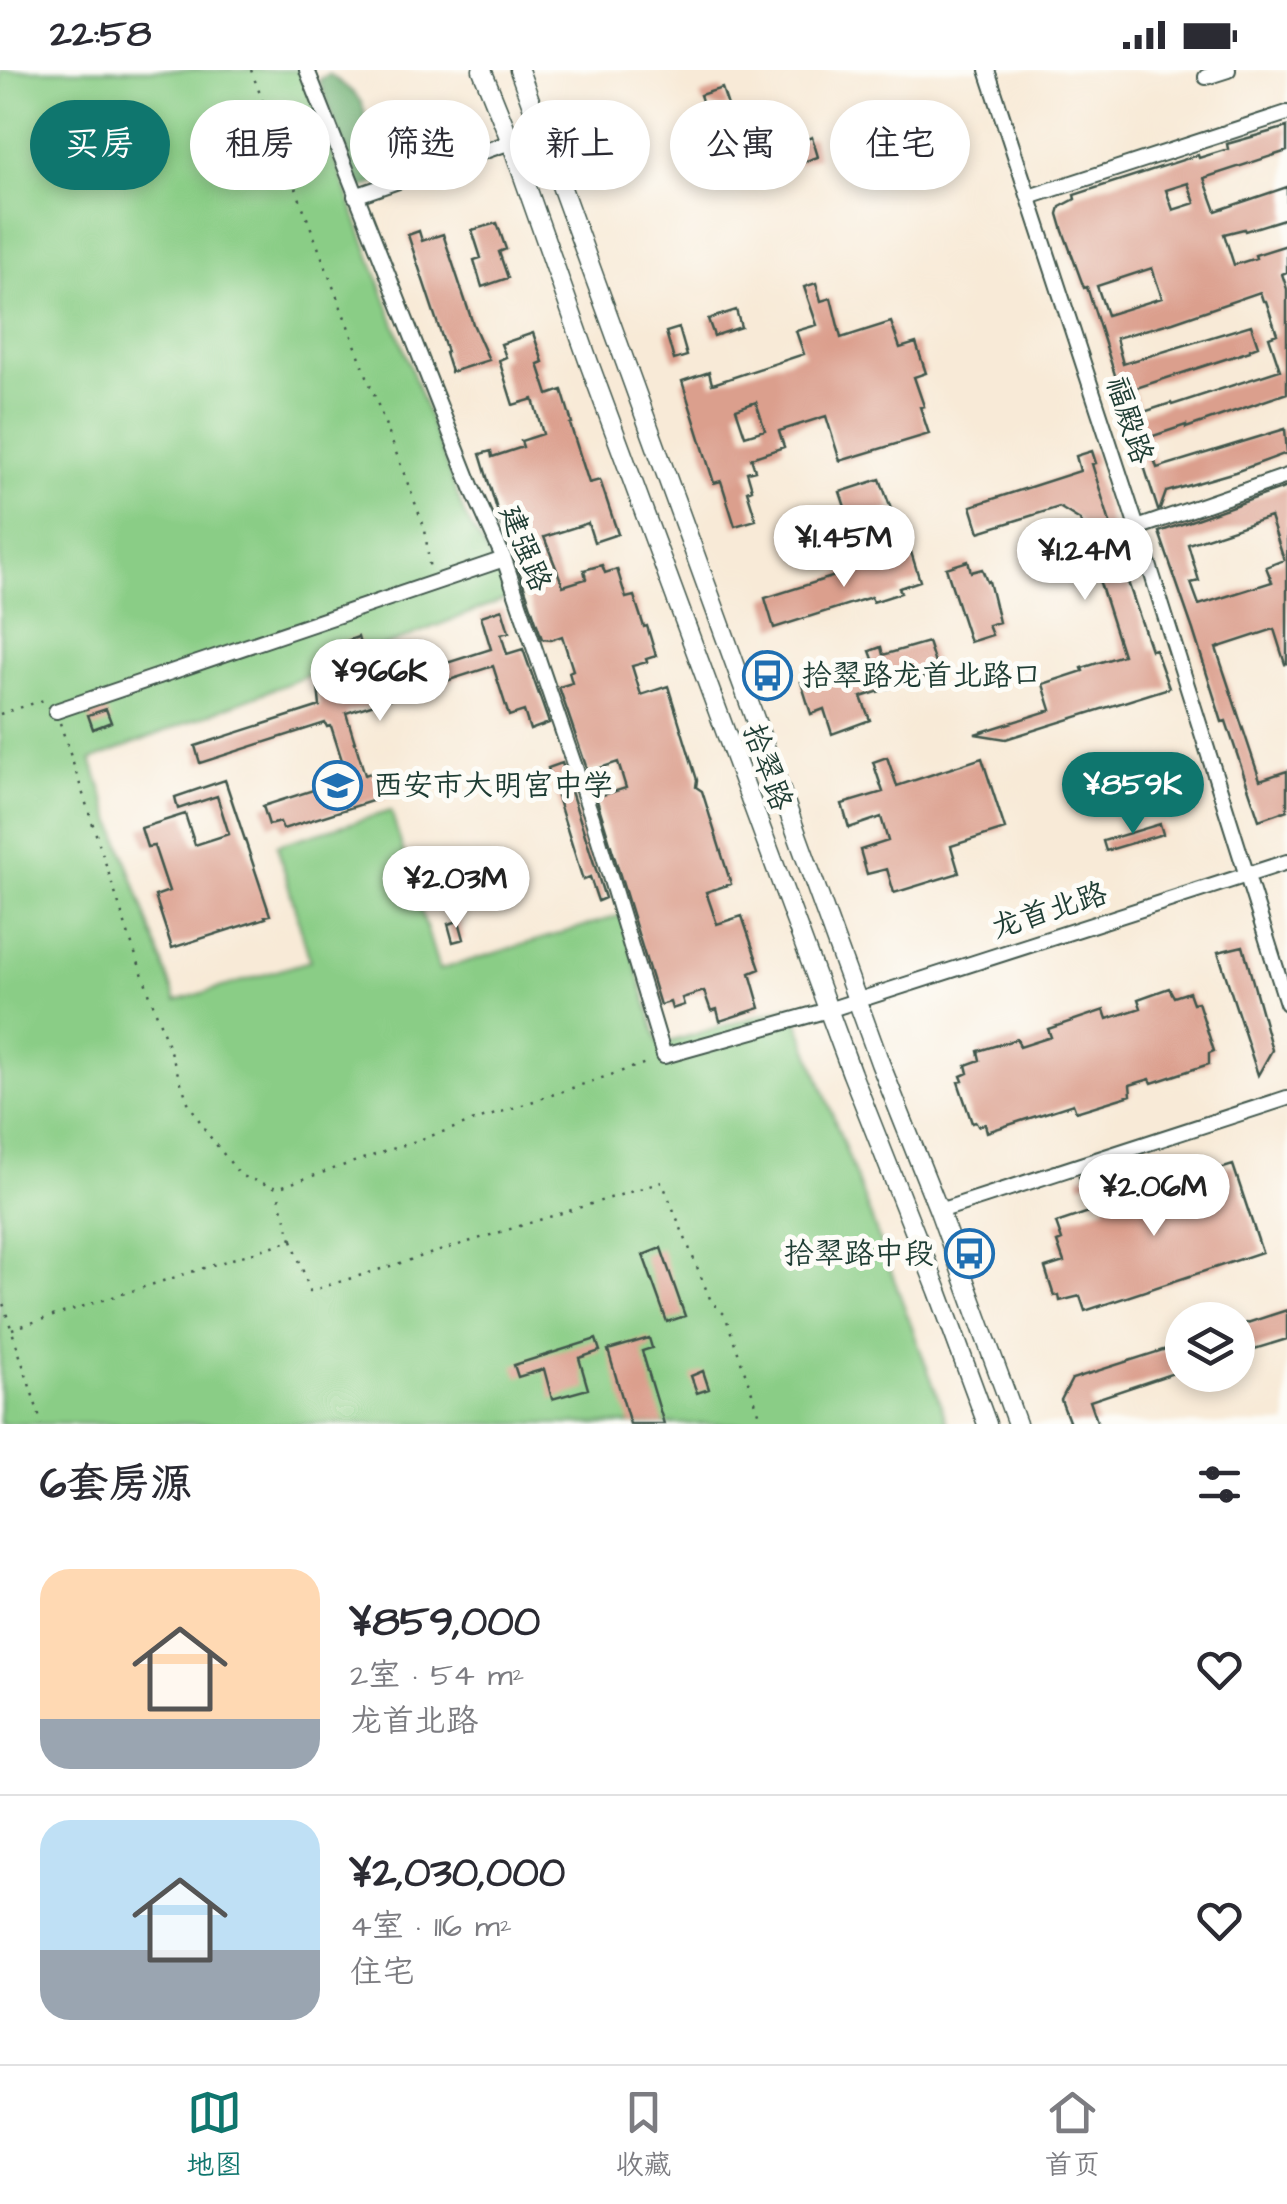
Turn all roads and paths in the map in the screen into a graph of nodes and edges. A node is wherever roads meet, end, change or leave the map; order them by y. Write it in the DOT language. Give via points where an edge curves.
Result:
graph roads {
  1 [pos="252,70"];
  2 [pos="306,70"];
  3 [pos="482,70"];
  4 [pos="519,70"];
  5 [pos="987,70"];
  6 [pos="1228,70"];
  7 [pos="1206,77"];
  8 [pos="1287,113"];
  9 [pos="510,140"];
  10 [pos="510,142"];
  11 [pos="528,190"];
  12 [pos="355,196"];
  13 [pos="1029,197"];
  14 [pos="1287,476"];
  15 [pos="1137,528"];
  16 [pos="504,559"];
  17 [pos="430,572"];
  18 [pos="56,710"];
  19 [pos="0,714"];
  20 [pos="1287,862"];
  21 [pos="1248,875"];
  22 [pos="859,1000"];
  23 [pos="1287,1003"];
  24 [pos="828,1010"];
  25 [pos="664,1056"];
  26 [pos="1287,1098"];
  27 [pos="277,1188"];
  28 [pos="940,1211"];
  29 [pos="292,1240"];
  30 [pos="0,1294"];
  31 [pos="12,1329"];
  32 [pos="42,1424"];
  33 [pos="763,1424"];
  34 [pos="987,1424"];
  35 [pos="1018,1424"];
  1 -- 17 [label="path" via="425,528"];
  2 -- 12 [label="street, 建强路"];
  3 -- 9 [label="main road, 拾翠路"];
  4 -- 22 [label="main road, 拾翠路"];
  5 -- 13 [label="street, 福殿路"];
  6 -- 7 [label="street"];
  8 -- 13 [label="street"];
  10 -- 12 [label="street"];
  11 -- 24 [label="main road, 拾翠路"];
  12 -- 16 [label="street, 建强路"];
  13 -- 15 [label="street, 福殿路"];
  14 -- 15 [label="street"];
  15 -- 21 [label="street, 福殿路"];
  16 -- 18 [label="street"];
  16 -- 25 [label="street, 建强路"];
  18 -- 19 [label="path" via="52,697"];
  18 -- 27 [label="path" via="188,1102 241,1176"];
  20 -- 21 [label="street, 龙首北路"];
  21 -- 22 [label="street, 龙首北路"];
  21 -- 23 [label="street, 福殿路"];
  22 -- 24 [label="street, 龙首北路"];
  22 -- 28 [label="main road, 拾翠路"];
  24 -- 25 [label="street, 龙首北路"];
  24 -- 34 [label="main road, 拾翠路"];
  25 -- 27 [label="path"];
  26 -- 28 [label="street"];
  27 -- 29 [label="path"];
  28 -- 35 [label="main road, 拾翠路"];
  29 -- 31 [label="path"];
  29 -- 33 [label="path" via="310,1291 662,1182 711,1301 725,1314"];
  30 -- 31 [label="path"];
  31 -- 32 [label="path"];
}
